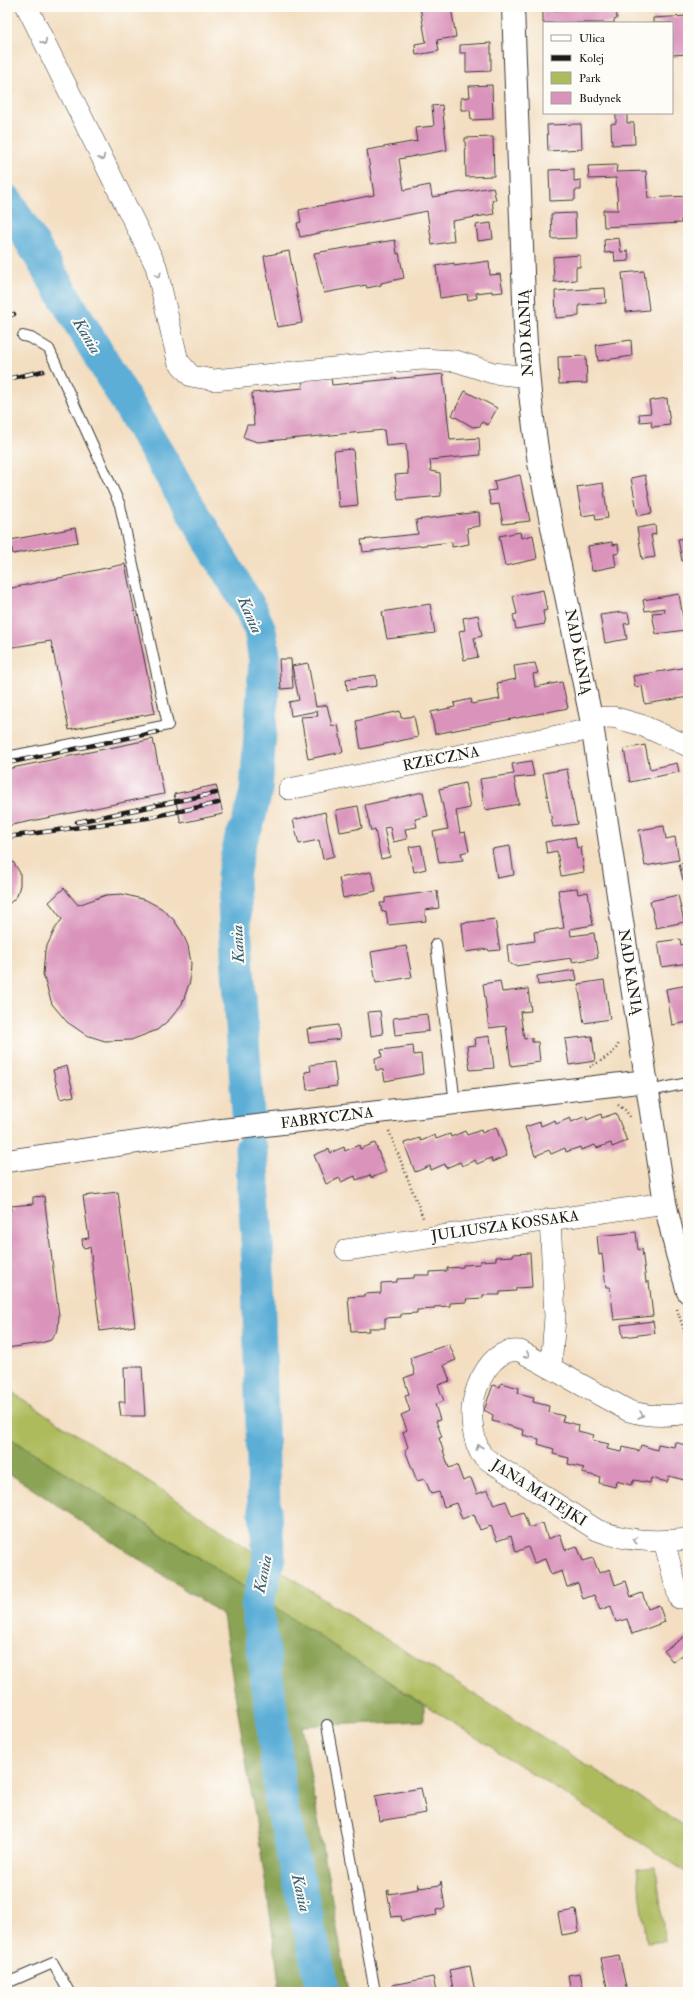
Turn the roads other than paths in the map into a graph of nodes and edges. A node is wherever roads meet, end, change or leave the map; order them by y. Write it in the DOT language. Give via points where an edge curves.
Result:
graph roads {
  1 [pos="27,7"];
  2 [pos="513,7"];
  3 [pos="23,336"];
  4 [pos="527,377"];
  5 [pos="592,723"];
  6 [pos="688,746"];
  7 [pos="7,758"];
  8 [pos="289,789"];
  9 [pos="436,944"];
  10 [pos="688,1083"];
  11 [pos="648,1086"];
  12 [pos="455,1104"];
  13 [pos="7,1161"];
  14 [pos="666,1203"];
  15 [pos="550,1219"];
  16 [pos="346,1250"];
  17 [pos="688,1292"];
  18 [pos="551,1367"];
  19 [pos="688,1413"];
  20 [pos="688,1539"];
  21 [pos="664,1542"];
  22 [pos="679,1598"];
  23 [pos="327,1725"];
  24 [pos="7,1983"];
  25 [pos="69,1992"];
  26 [pos="375,1992"];
  1 -- 4 [label="street, one-way" via="156,266 178,361 191,376 214,380 422,359 456,361 493,373"];
  2 -- 4 [label="street, NAD KANIĄ"];
  3 -- 7 [label="lane" via="49,349 120,505 168,724"];
  4 -- 5 [label="street, NAD KANIĄ" via="539,463"];
  5 -- 6 [label="street, RZECZNA" via="613,717 641,724"];
  5 -- 8 [label="street, RZECZNA"];
  5 -- 11 [label="street, NAD KANIĄ"];
  9 -- 12 [label="lane"];
  10 -- 11 [label="lane"];
  11 -- 12 [label="street, FABRYCZNA"];
  11 -- 14 [label="street, NAD KANIĄ"];
  12 -- 13 [label="street, FABRYCZNA" via="212,1131"];
  14 -- 15 [label="street, JULIUSZA KOSSAKA"];
  14 -- 17 [label="street, NAD KANIĄ"];
  15 -- 16 [label="street, JULIUSZA KOSSAKA"];
  15 -- 18 [label="street" via="555,1317"];
  18 -- 19 [label="street, JANA MATEJKI, one-way" via="628,1411 668,1417"];
  21 -- 18 [label="street, JANA MATEJKI, one-way" via="633,1540 597,1530 480,1453 473,1428 472,1410 477,1390 488,1366 498,1356 510,1350 520,1351"];
  20 -- 21 [label="street, JANA MATEJKI"];
  21 -- 22 [label="street"];
  23 -- 26 [label="lane"];
  24 -- 25 [label="lane" via="53,1963"];
}
